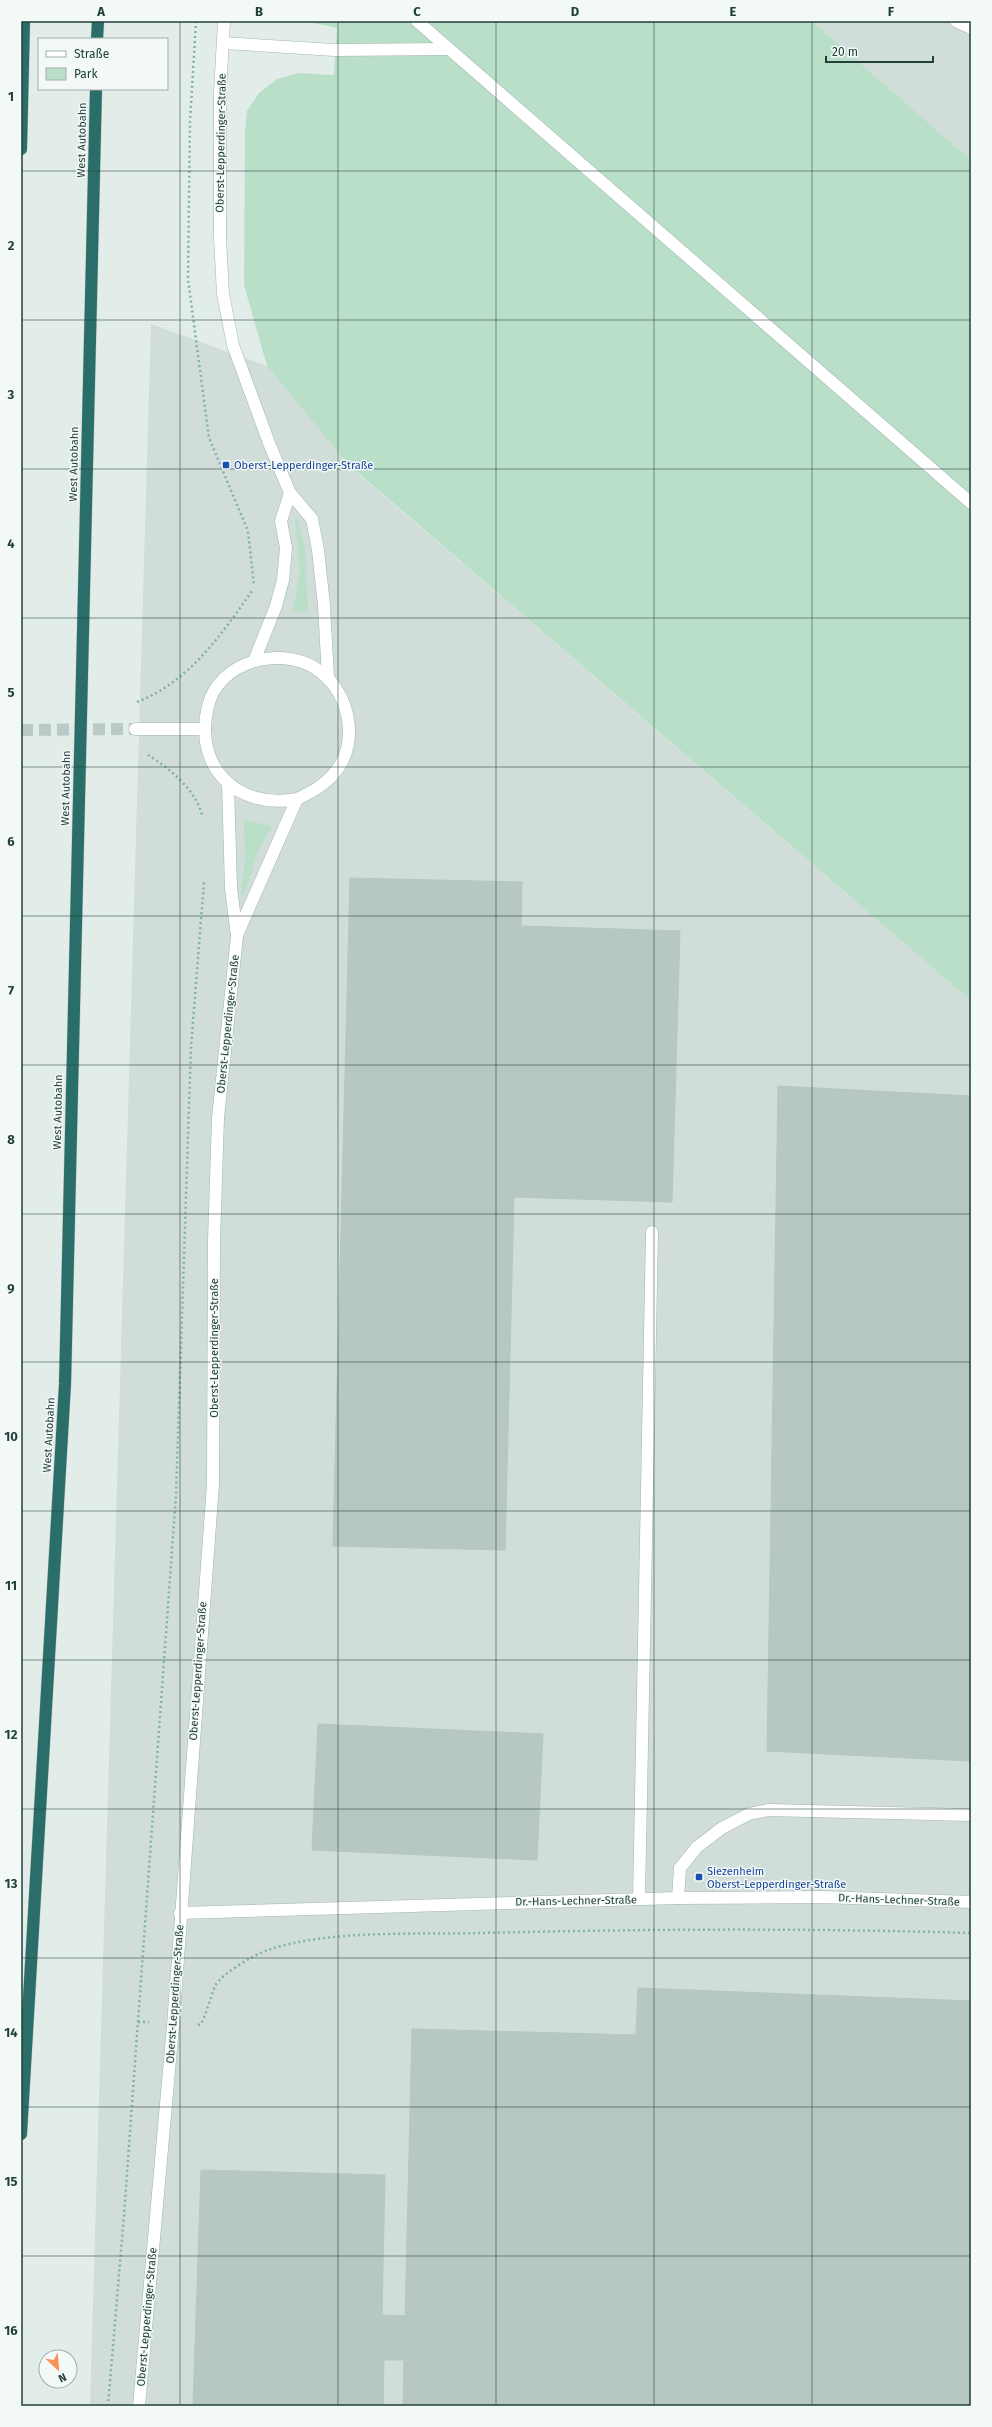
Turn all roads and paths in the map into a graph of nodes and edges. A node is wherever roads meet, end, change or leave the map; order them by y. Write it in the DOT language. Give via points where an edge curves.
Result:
graph roads {
  1 [pos="24,21"];
  2 [pos="98,21"];
  3 [pos="196,21"];
  4 [pos="224,21"];
  5 [pos="417,21"];
  6 [pos="956,21"];
  7 [pos="971,28"];
  8 [pos="97,38"];
  9 [pos="223,43"];
  10 [pos="449,49"];
  11 [pos="96,90"];
  12 [pos="21,149"];
  13 [pos="290,493"];
  14 [pos="971,503"];
  15 [pos="254,661"];
  16 [pos="328,678"];
  17 [pos="134,703"];
  18 [pos="205,729"];
  19 [pos="135,730"];
  20 [pos="149,756"];
  21 [pos="228,783"];
  22 [pos="297,799"];
  23 [pos="204,823"];
  24 [pos="204,878"];
  25 [pos="237,936"];
  26 [pos="652,1232"];
  27 [pos="971,1815"];
  28 [pos="678,1898"];
  29 [pos="639,1899"];
  30 [pos="971,1902"];
  31 [pos="180,1913"];
  32 [pos="971,1932"];
  33 [pos="138,2022"];
  34 [pos="173,2026"];
  35 [pos="21,2134"];
  36 [pos="108,2406"];
  37 [pos="139,2406"];
  1 -- 12 [label="highway"];
  2 -- 8 [label="highway"];
  3 -- 17 [label="path" via="190,122 188,279 209,438 248,530 254,588 216,643 183,675 158,692"];
  4 -- 9 [label="street, Oberst-Lepperdinger-Straße"];
  5 -- 10 [label="street"];
  6 -- 7 [label="street"];
  9 -- 10 [label="street" via="334,50"];
  9 -- 13 [label="street, Oberst-Lepperdinger-Straße" via="220,92 220,238 223,294 233,345"];
  10 -- 14 [label="street"];
  11 -- 35 [label="highway, West Autobahn" via="65,1384"];
  13 -- 15 [label="street" via="281,521 286,548 283,580 276,606"];
  13 -- 16 [label="street, Oberst-Lepperdinger-Straße" via="312,519 324,604"];
  15 -- 16 [label="street" via="269,657 301,661 316,668"];
  15 -- 18 [label="street" via="234,671 219,686 208,705"];
  16 -- 22 [label="street" via="343,699 349,723 348,747 337,770 319,788"];
  18 -- 19 [label="street"];
  18 -- 21 [label="street" via="207,747 214,767"];
  20 -- 23 [label="path" via="190,792 201,810"];
  21 -- 22 [label="street" via="239,792 260,800 282,802"];
  21 -- 25 [label="street, Oberst-Lepperdinger-Straße" via="231,888"];
  22 -- 25 [label="street, Oberst-Lepperdinger-Straße"];
  24 -- 33 [label="path" via="191,1047 176,1495"];
  25 -- 31 [label="street, Oberst-Lepperdinger-Straße" via="218,1118 214,1241 213,1484"];
  26 -- 29 [label="street"];
  27 -- 28 [label="street" via="768,1810 749,1814 722,1828 696,1847 680,1868"];
  28 -- 29 [label="street, Dr.-Hans-Lechner-Straße"];
  28 -- 30 [label="street, Dr.-Hans-Lechner-Straße" via="821,1897"];
  29 -- 31 [label="street, Dr.-Hans-Lechner-Straße"];
  31 -- 34 [label="street, Oberst-Lepperdinger-Straße"];
  32 -- 34 [label="path" via="849,1929 591,1931 329,1937 266,1950 233,1969 216,1985 201,2024"];
  33 -- 34 [label="path"];
  33 -- 36 [label="path"];
  34 -- 37 [label="street, Oberst-Lepperdinger-Straße"];
}
